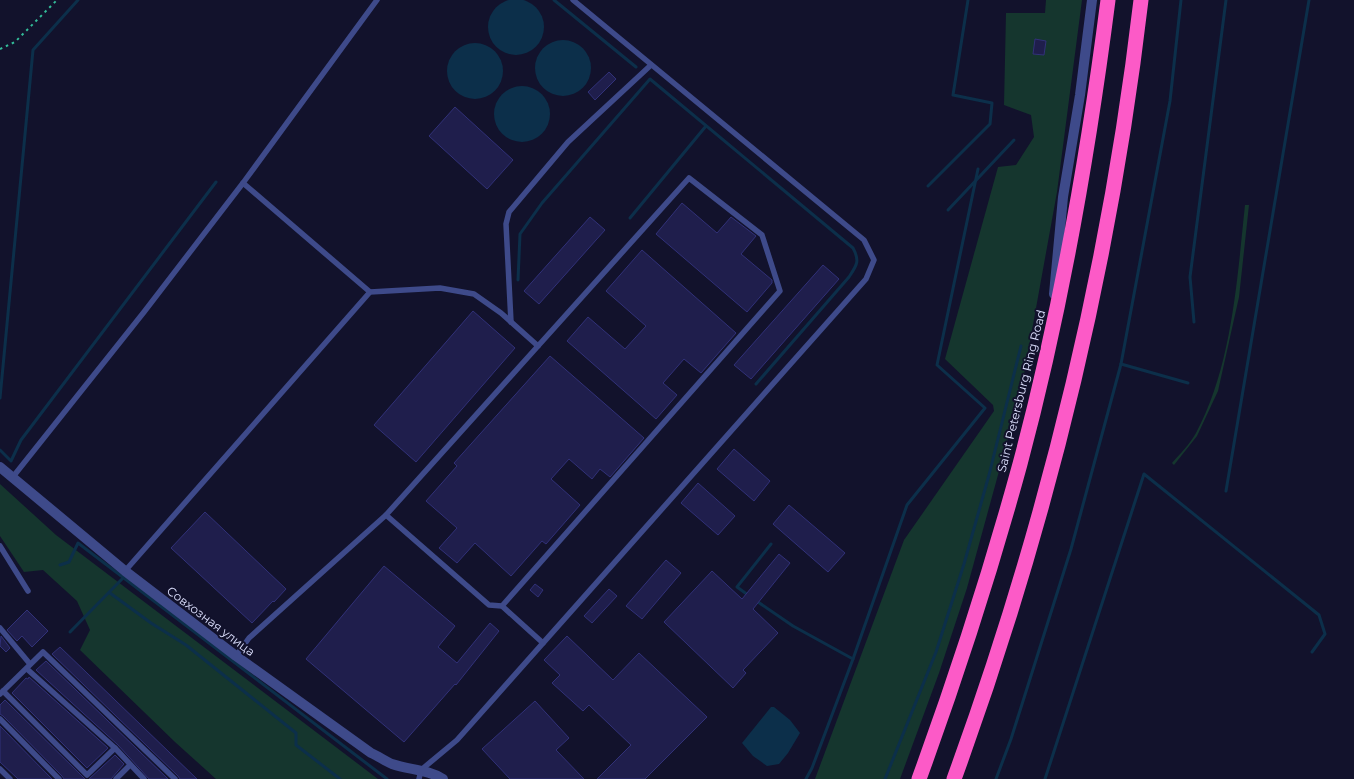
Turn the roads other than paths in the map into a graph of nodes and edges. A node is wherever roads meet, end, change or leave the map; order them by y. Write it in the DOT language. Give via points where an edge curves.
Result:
graph roads {
  1 [pos="377,0"];
  2 [pos="573,0"];
  3 [pos="1092,0"];
  4 [pos="1108,0"];
  5 [pos="1141,0"];
  6 [pos="651,65"];
  7 [pos="243,183"];
  8 [pos="370,292"];
  9 [pos="511,322"];
  10 [pos="538,346"];
  11 [pos="1048,348"];
  12 [pos="0,467"];
  13 [pos="12,478"];
  14 [pos="386,514"];
  15 [pos="0,546"];
  16 [pos="125,571"];
  17 [pos="28,591"];
  18 [pos="502,606"];
  19 [pos="0,628"];
  20 [pos="543,643"];
  21 [pos="236,656"];
  22 [pos="29,666"];
  23 [pos="2,692"];
  24 [pos="0,719"];
  25 [pos="115,748"];
  26 [pos="130,765"];
  27 [pos="0,768"];
  28 [pos="420,775"];
  29 [pos="10,779"];
  30 [pos="59,779"];
  31 [pos="116,779"];
  32 [pos="144,779"];
  33 [pos="175,779"];
  34 [pos="442,779"];
  35 [pos="919,779"];
  36 [pos="954,779"];
  1 -- 7 [label="lane"];
  2 -- 6 [label="lane"];
  3 -- 11 [label="street" via="1063,197"];
  4 -- 11 [label="highway, Saint Petersburg Ring Road" via="1083,171"];
  5 -- 36 [label="highway" via="1116,177 1081,353 1017,596"];
  6 -- 9 [label="lane" via="568,142 510,212 506,224"];
  6 -- 20 [label="lane" via="864,240 874,260 866,279"];
  7 -- 8 [label="lane"];
  7 -- 13 [label="lane"];
  8 -- 9 [label="lane" via="440,288 474,294"];
  8 -- 16 [label="lane"];
  9 -- 10 [label="lane"];
  10 -- 14 [label="lane"];
  10 -- 18 [label="lane" via="689,178 762,235 780,290"];
  11 -- 35 [label="highway, Saint Petersburg Ring Road" via="1020,464 982,594"];
  12 -- 13 [label="street, Совхозная улица"];
  13 -- 16 [label="street, Совхозная улица"];
  14 -- 18 [label="lane" via="489,605"];
  14 -- 21 [label="lane" via="249,638"];
  15 -- 17 [label="lane"];
  16 -- 21 [label="street, Совхозная улица"];
  18 -- 20 [label="lane"];
  19 -- 22 [label="lane"];
  20 -- 28 [label="lane"];
  21 -- 28 [label="street, Совхозная улица" via="371,753"];
  22 -- 23 [label="lane"];
  22 -- 25 [label="lane"];
  22 -- 33 [label="lane" via="43,652"];
  23 -- 25 [label="lane" via="87,775"];
  24 -- 30 [label="lane"];
  25 -- 26 [label="lane"];
  26 -- 31 [label="lane"];
  26 -- 32 [label="lane"];
  27 -- 29 [label="lane"];
  28 -- 34 [label="street, Совхозная улица" via="436,775"];
}
